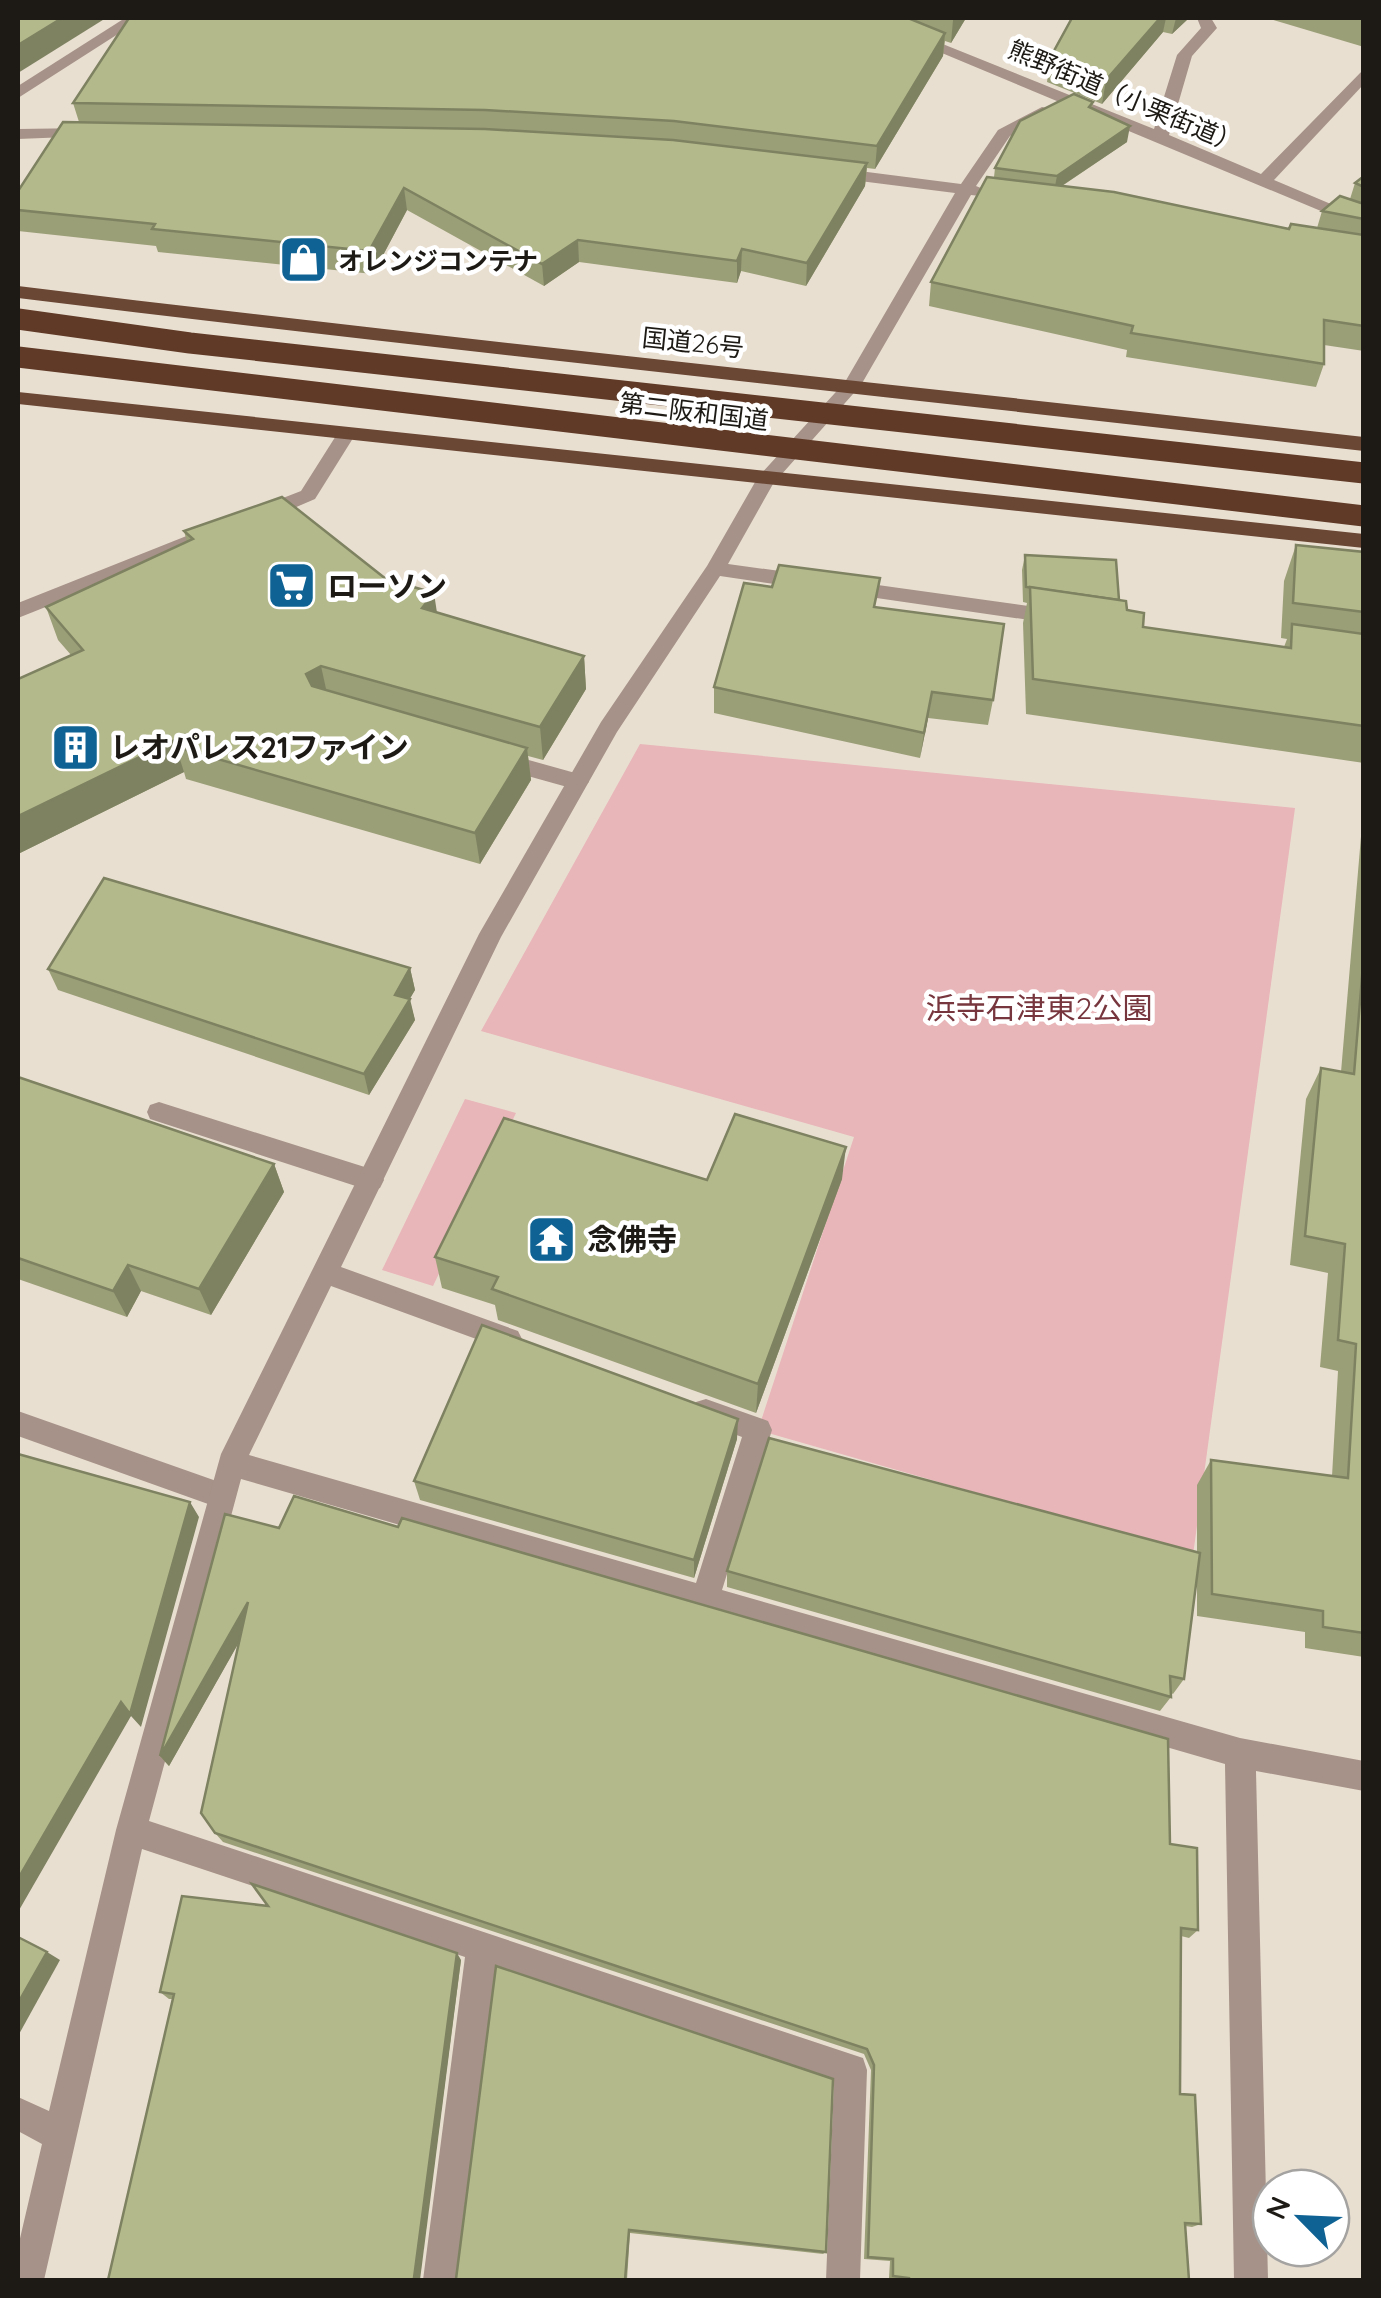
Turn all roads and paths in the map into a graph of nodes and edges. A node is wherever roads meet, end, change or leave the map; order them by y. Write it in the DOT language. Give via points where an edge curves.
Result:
graph roads {
  1 [pos="135,18"];
  2 [pos="866,18"];
  3 [pos="1204,18"];
  4 [pos="1364,74"];
  5 [pos="18,94"];
  6 [pos="1070,99"];
  7 [pos="18,134"];
  8 [pos="96,134"];
  9 [pos="1160,137"];
  10 [pos="810,170"];
  11 [pos="1264,181"];
  12 [pos="965,190"];
  13 [pos="1002,194"];
  14 [pos="1364,224"];
  15 [pos="18,292"];
  16 [pos="18,319"];
  17 [pos="18,357"];
  18 [pos="852,386"];
  19 [pos="18,398"];
  20 [pos="346,435"];
  21 [pos="1364,444"];
  22 [pos="1364,473"];
  23 [pos="765,481"];
  24 [pos="1364,516"];
  25 [pos="1364,541"];
  26 [pos="715,569"];
  27 [pos="18,611"];
  28 [pos="1069,619"];
  29 [pos="470,751"];
  30 [pos="578,782"];
  31 [pos="158,1112"];
  32 [pos="371,1180"];
  33 [pos="326,1273"];
  34 [pos="532,1348"];
  35 [pos="683,1403"];
  36 [pos="18,1424"];
  37 [pos="232,1463"];
  38 [pos="222,1496"];
  39 [pos="705,1599"];
  40 [pos="1240,1753"];
  41 [pos="1364,1776"];
  42 [pos="131,1830"];
  43 [pos="482,1950"];
  44 [pos="18,2113"];
  45 [pos="58,2134"];
  46 [pos="27,2280"];
  47 [pos="440,2280"];
  48 [pos="843,2280"];
  49 [pos="1251,2280"];
  1 -- 5 [label="street"];
  2 -- 6 [label="street, 熊野街道（小栗街道）"];
  3 -- 9 [label="street" via="1209,28 1185,55"];
  4 -- 11 [label="street"];
  6 -- 9 [label="street, 熊野街道（小栗街道）"];
  6 -- 12 [label="street" via="1004,133"];
  7 -- 8 [label="street"];
  9 -- 11 [label="street, 熊野街道（小栗街道）"];
  10 -- 12 [label="street"];
  11 -- 14 [label="street, 熊野街道（小栗街道）"];
  12 -- 13 [label="street"];
  12 -- 18 [label="street"];
  15 -- 18 [label="highway, 国道26号"];
  16 -- 22 [label="highway, 第二阪和国道, bridge"];
  17 -- 24 [label="highway, 第二阪和国道, bridge"];
  18 -- 21 [label="highway, 国道26号"];
  18 -- 23 [label="street"];
  19 -- 20 [label="highway"];
  20 -- 23 [label="highway"];
  20 -- 27 [label="street" via="308,495"];
  23 -- 25 [label="highway"];
  23 -- 26 [label="street"];
  26 -- 28 [label="street"];
  26 -- 30 [label="street"];
  29 -- 30 [label="street"];
  30 -- 32 [label="street" via="491,934"];
  31 -- 32 [label="street"];
  32 -- 33 [label="street"];
  33 -- 34 [label="street"];
  33 -- 37 [label="street"];
  35 -- 39 [label="street" via="758,1430"];
  36 -- 38 [label="street"];
  37 -- 38 [label="street"];
  37 -- 39 [label="street"];
  38 -- 42 [label="street"];
  39 -- 40 [label="street"];
  40 -- 41 [label="street"];
  40 -- 49 [label="street"];
  42 -- 43 [label="street"];
  42 -- 45 [label="street"];
  43 -- 47 [label="street"];
  43 -- 48 [label="street" via="851,2070"];
  44 -- 45 [label="street"];
  45 -- 46 [label="street"];
}
